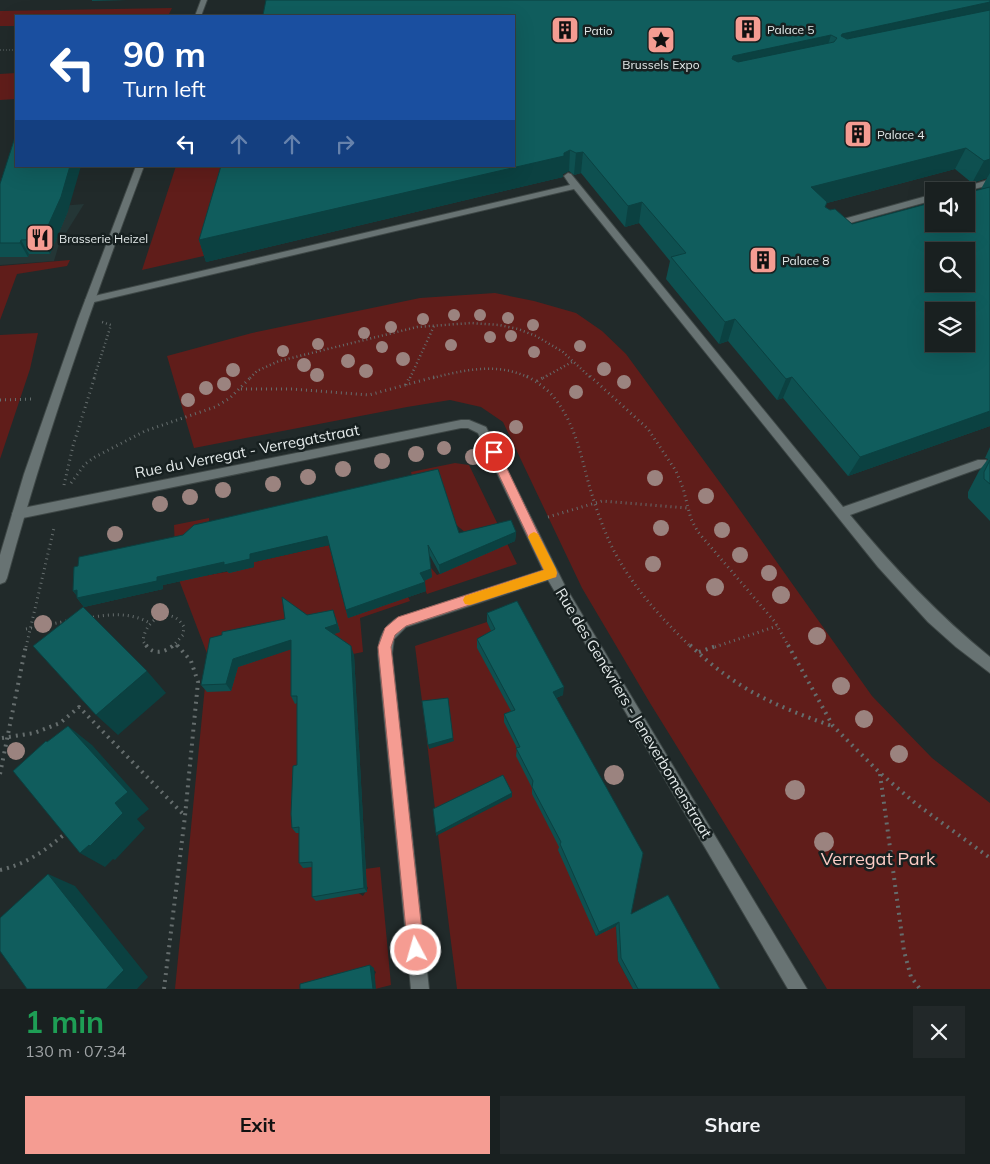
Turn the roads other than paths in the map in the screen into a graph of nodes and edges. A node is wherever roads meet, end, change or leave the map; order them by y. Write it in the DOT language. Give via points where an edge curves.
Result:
graph roads {
  1 [pos="204,0"];
  2 [pos="198,15"];
  3 [pos="140,167"];
  4 [pos="568,176"];
  5 [pos="988,183"];
  6 [pos="576,186"];
  7 [pos="975,186"];
  8 [pos="925,199"];
  9 [pos="823,227"];
  10 [pos="90,300"];
  11 [pos="482,430"];
  12 [pos="982,464"];
  13 [pos="841,513"];
  14 [pos="18,514"];
  15 [pos="551,573"];
  16 [pos="0,578"];
  17 [pos="990,666"];
  18 [pos="420,989"];
  19 [pos="798,989"];
  1 -- 2 [label="street"];
  3 -- 10 [label="street"];
  4 -- 6 [label="street"];
  5 -- 7 [label="street"];
  6 -- 10 [label="street"];
  6 -- 13 [label="street"];
  8 -- 9 [label="street"];
  10 -- 14 [label="street" via="54,398"];
  11 -- 14 [label="street, Rue du Verregat - Verregatstraat" via="461,424"];
  11 -- 15 [label="street, Rue des Genévriers - Jeneverbomenstraat"];
  12 -- 13 [label="street"];
  13 -- 17 [label="street" via="916,601 963,646"];
  14 -- 16 [label="street"];
  15 -- 18 [label="street" via="402,622 386,638 385,654"];
  15 -- 19 [label="street, Rue des Genévriers - Jeneverbomenstraat"];
}
